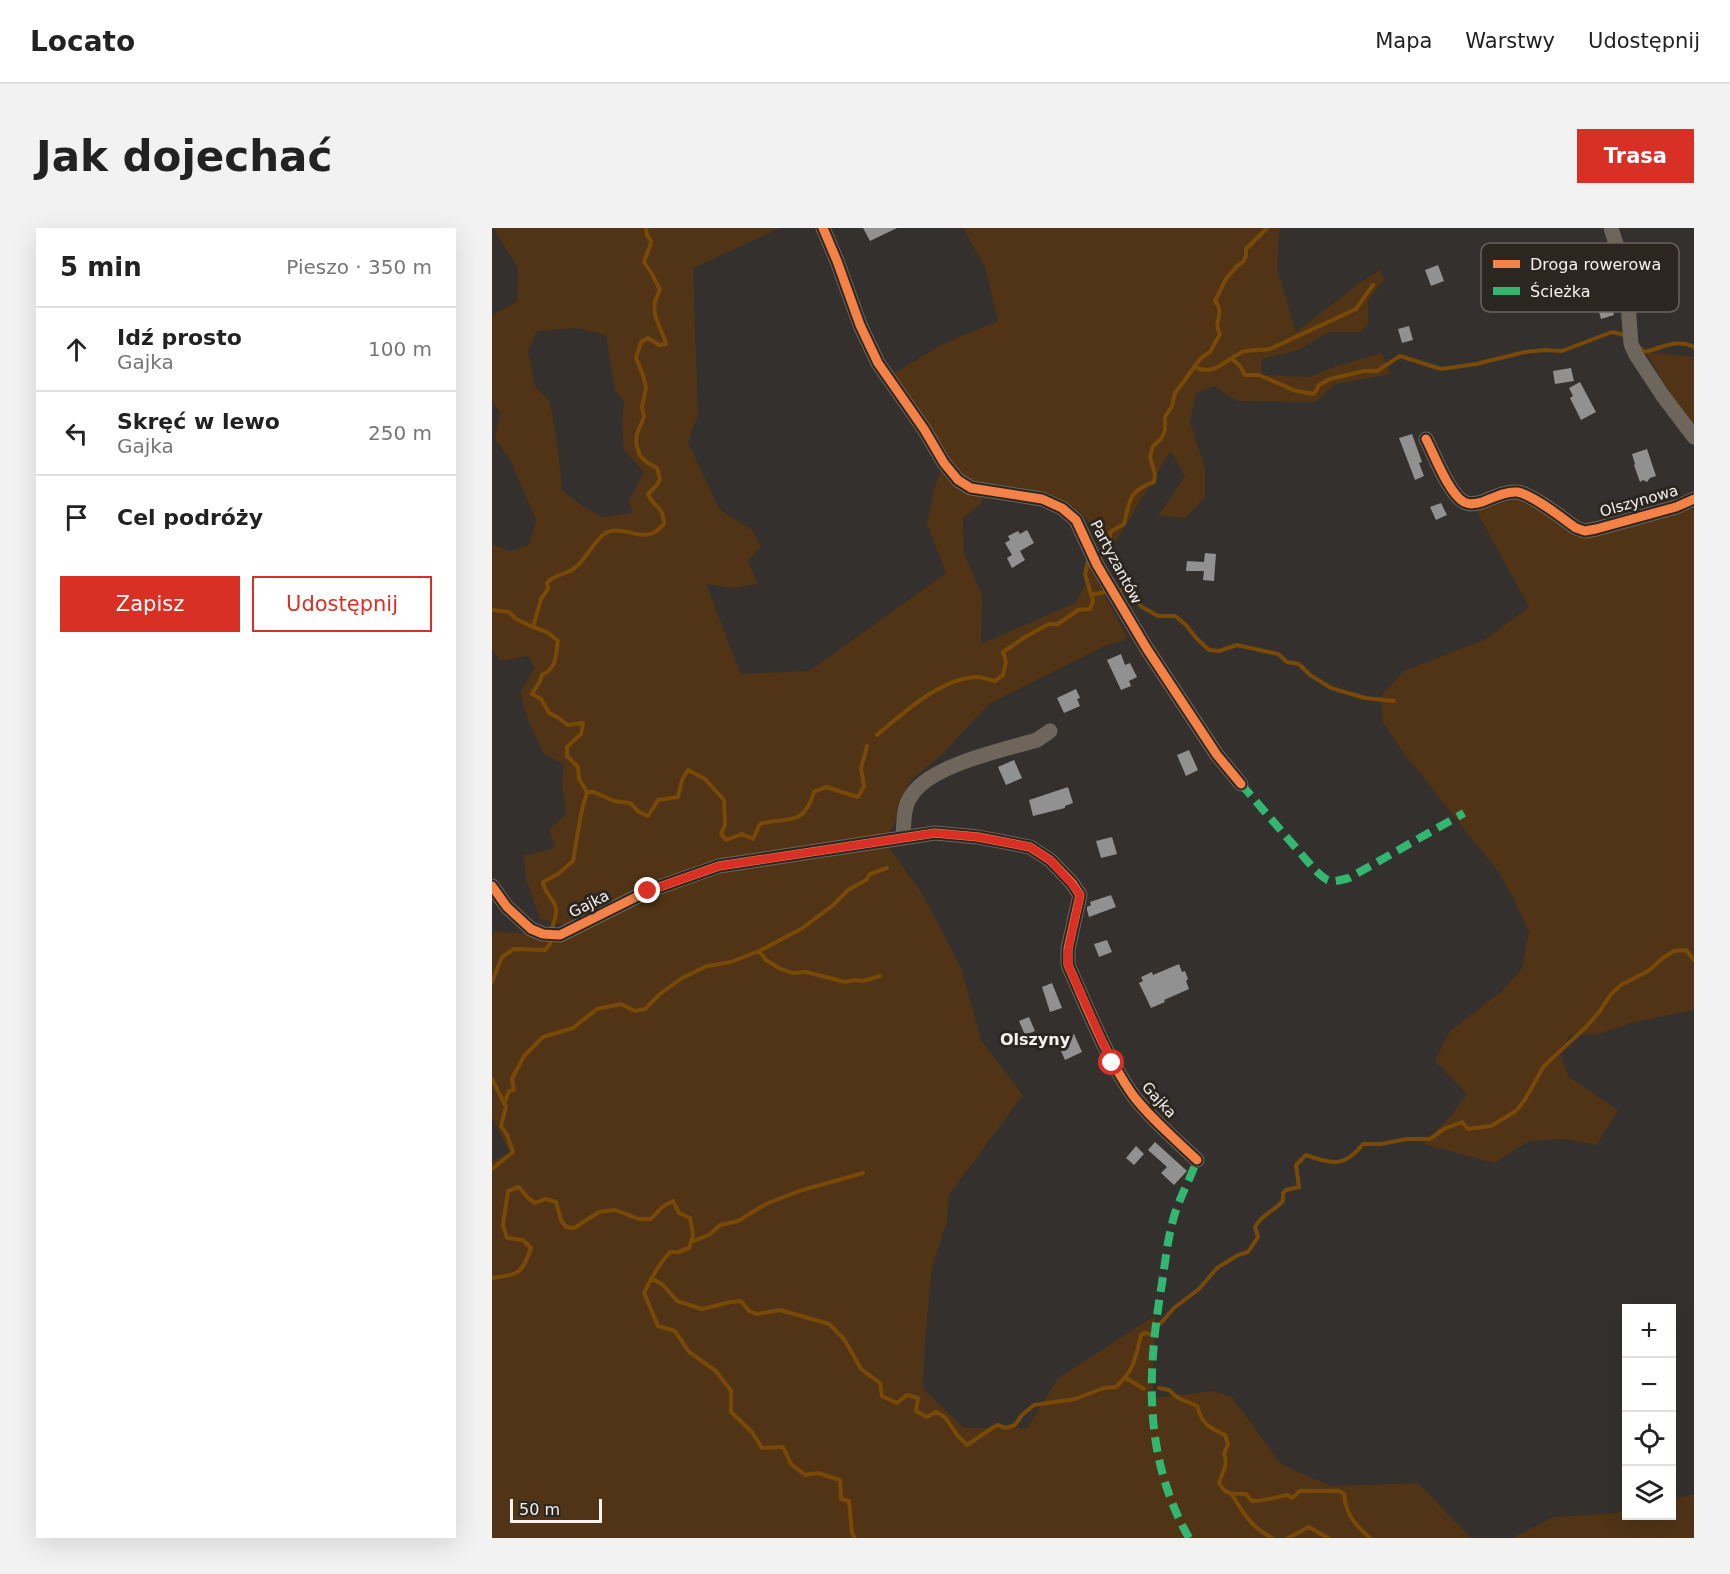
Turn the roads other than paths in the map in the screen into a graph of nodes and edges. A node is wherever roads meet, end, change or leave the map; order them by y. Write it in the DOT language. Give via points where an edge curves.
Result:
graph roads {
  1 [pos="823,228"];
  2 [pos="1611,228"];
  3 [pos="1616,243"];
  4 [pos="1629,312"];
  5 [pos="1694,437"];
  6 [pos="1426,439"];
  7 [pos="1694,500"];
  8 [pos="1050,731"];
  9 [pos="1241,784"];
  10 [pos="903,837"];
  11 [pos="492,886"];
  12 [pos="1197,1160"];
  1 -- 9 [label="street, Partyzantów" via="878,363 944,463 971,488 1042,499 1076,520 1097,566 1147,649 1217,755"];
  2 -- 3 [label="street"];
  4 -- 5 [label="street" via="1631,344 1636,355"];
  6 -- 7 [label="street, Olszynowa" via="1455,493 1466,503 1518,492 1585,531"];
  8 -- 10 [label="street" via="1037,740 943,770 921,783 910,797"];
  10 -- 11 [label="street, Gajka" via="719,866 648,891 560,935 537,931 507,907"];
  10 -- 12 [label="street, Gajka" via="935,833 1030,847 1050,860 1072,884 1080,895 1068,965 1112,1063 1133,1096"];
}
